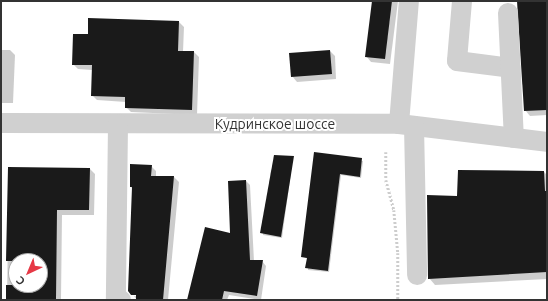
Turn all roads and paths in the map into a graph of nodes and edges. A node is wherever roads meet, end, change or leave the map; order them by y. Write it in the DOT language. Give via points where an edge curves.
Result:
graph roads {
  1 [pos="409,1"];
  2 [pos="462,1"];
  3 [pos="508,13"];
  4 [pos="511,68"];
  5 [pos="1,124"];
  6 [pos="118,124"];
  7 [pos="407,125"];
  8 [pos="514,138"];
  9 [pos="547,142"];
  10 [pos="386,152"];
  11 [pos="417,275"];
  12 [pos="121,300"];
  13 [pos="398,300"];
  1 -- 7 [label="street"];
  2 -- 4 [label="street" via="457,61"];
  3 -- 4 [label="street"];
  4 -- 8 [label="street"];
  5 -- 6 [label="street, Кудринское шоссе"];
  6 -- 7 [label="street, Кудринское шоссе"];
  6 -- 12 [label="street" via="116,299"];
  7 -- 8 [label="street, Кудринское шоссе"];
  7 -- 11 [label="street"];
  8 -- 9 [label="street, Кудринское шоссе"];
  10 -- 13 [label="path" via="386,180 394,210 398,253"];
}
